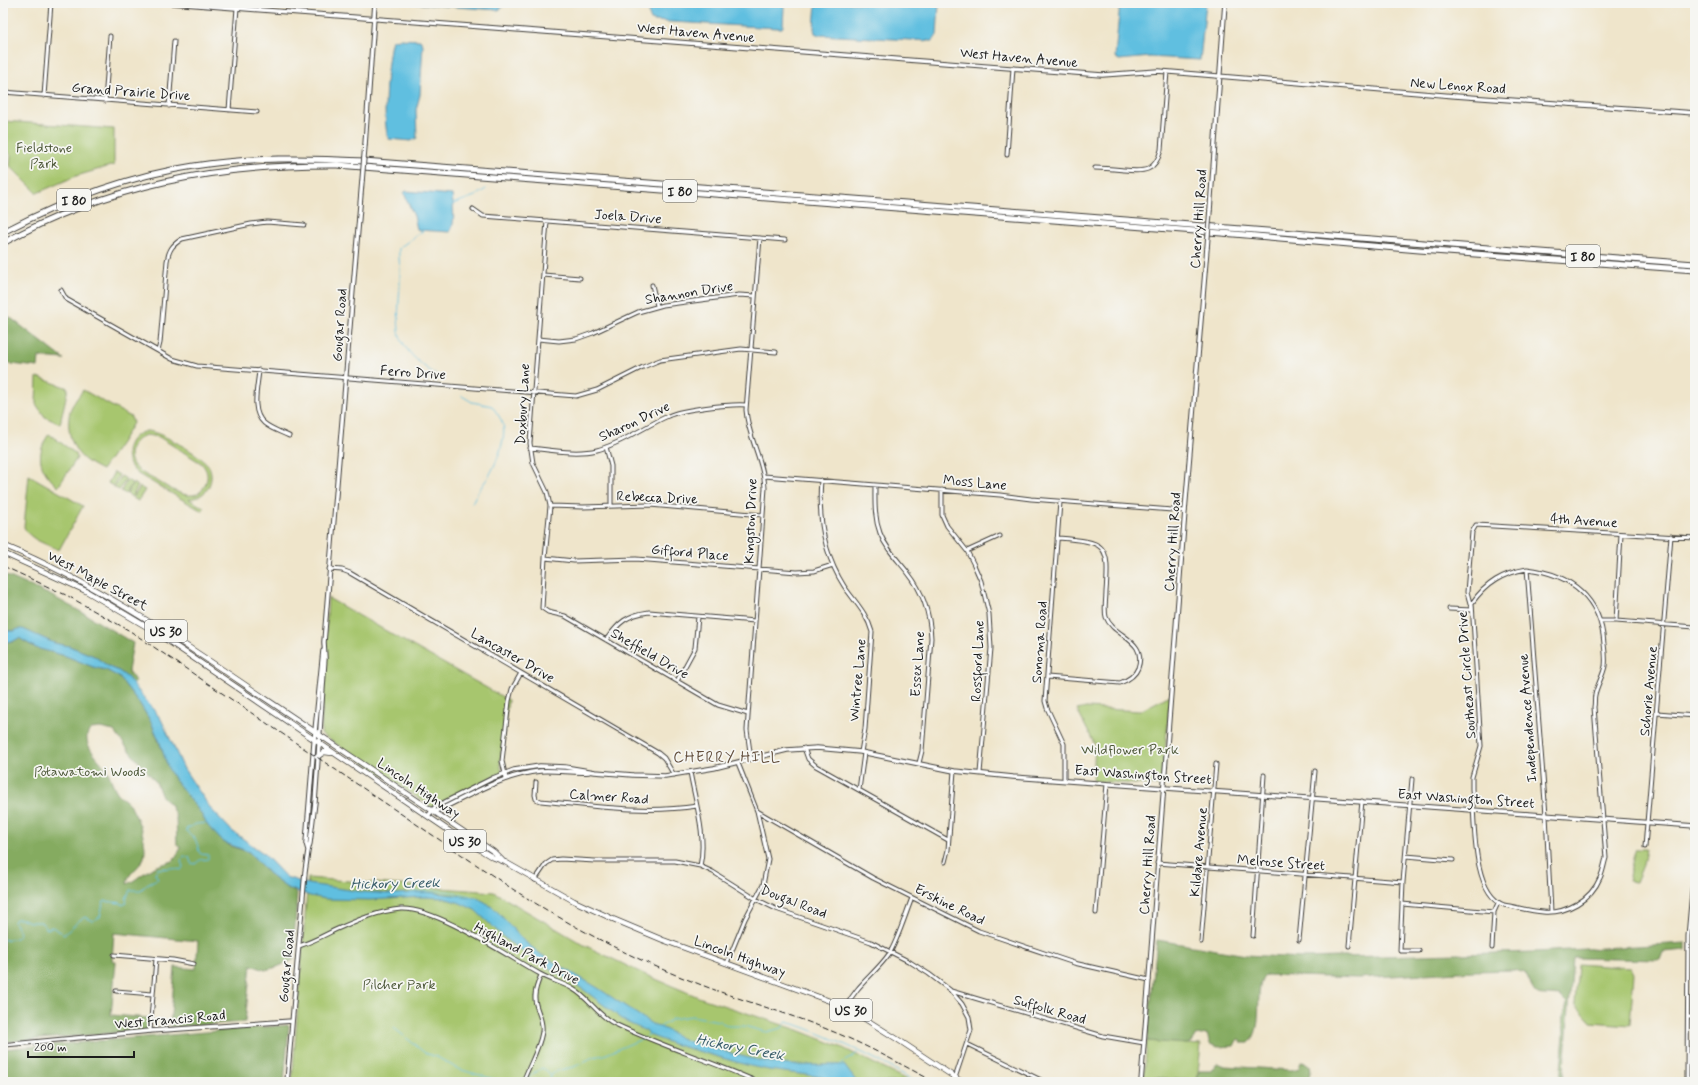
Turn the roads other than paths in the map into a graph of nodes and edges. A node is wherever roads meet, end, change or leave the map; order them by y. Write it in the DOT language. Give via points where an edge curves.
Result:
graph roads {
  1 [pos="51,3"];
  2 [pos="172,3"];
  3 [pos="375,3"];
  4 [pos="1225,3"];
  5 [pos="237,8"];
  6 [pos="374,18"];
  7 [pos="110,36"];
  8 [pos="174,41"];
  9 [pos="1013,68"];
  10 [pos="1168,72"];
  11 [pos="1219,76"];
  12 [pos="3,92"];
  13 [pos="44,96"];
  14 [pos="105,101"];
  15 [pos="169,106"];
  16 [pos="229,110"];
  17 [pos="257,112"];
  18 [pos="1695,113"];
  19 [pos="1008,155"];
  20 [pos="1095,168"];
  21 [pos="472,209"];
  22 [pos="548,221"];
  23 [pos="304,225"];
  24 [pos="34,227"];
  25 [pos="3,232"];
  26 [pos="760,238"];
  27 [pos="785,240"];
  28 [pos="3,243"];
  29 [pos="3,247"];
  30 [pos="1695,264"];
  31 [pos="1695,270"];
  32 [pos="543,275"];
  33 [pos="580,278"];
  34 [pos="652,285"];
  35 [pos="61,290"];
  36 [pos="755,296"];
  37 [pos="657,306"];
  38 [pos="538,339"];
  39 [pos="751,349"];
  40 [pos="158,351"];
  41 [pos="776,352"];
  42 [pos="259,370"];
  43 [pos="347,378"];
  44 [pos="533,392"];
  45 [pos="746,405"];
  46 [pos="289,436"];
  47 [pos="606,447"];
  48 [pos="530,448"];
  49 [pos="764,476"];
  50 [pos="821,480"];
  51 [pos="875,484"];
  52 [pos="942,490"];
  53 [pos="1060,502"];
  54 [pos="550,506"];
  55 [pos="611,506"];
  56 [pos="1185,511"];
  57 [pos="763,515"];
  58 [pos="1621,534"];
  59 [pos="1000,536"];
  60 [pos="1671,536"];
  61 [pos="1057,538"];
  62 [pos="1695,538"];
  63 [pos="3,545"];
  64 [pos="967,551"];
  65 [pos="3,553"];
  66 [pos="545,558"];
  67 [pos="833,565"];
  68 [pos="330,569"];
  69 [pos="760,569"];
  70 [pos="1527,569"];
  71 [pos="542,608"];
  72 [pos="1449,609"];
  73 [pos="1472,610"];
  74 [pos="698,617"];
  75 [pos="1616,620"];
  76 [pos="755,621"];
  77 [pos="1601,621"];
  78 [pos="1664,624"];
  79 [pos="1695,627"];
  80 [pos="606,640"];
  81 [pos="324,648"];
  82 [pos="521,673"];
  83 [pos="1047,677"];
  84 [pos="677,681"];
  85 [pos="1657,712"];
  86 [pos="748,714"];
  87 [pos="1695,716"];
  88 [pos="315,732"];
  89 [pos="319,735"];
  90 [pos="316,741"];
  91 [pos="804,748"];
  92 [pos="862,752"];
  93 [pos="336,754"];
  94 [pos="317,757"];
  95 [pos="751,759"];
  96 [pos="738,763"];
  97 [pos="919,763"];
  98 [pos="1216,764"];
  99 [pos="954,771"];
  100 [pos="1315,771"];
  101 [pos="594,772"];
  102 [pos="690,772"];
  103 [pos="504,773"];
  104 [pos="980,773"];
  105 [pos="674,775"];
  106 [pos="1264,775"];
  107 [pos="506,778"];
  108 [pos="1064,780"];
  109 [pos="1412,780"];
  110 [pos="536,782"];
  111 [pos="1107,784"];
  112 [pos="1163,787"];
  113 [pos="859,790"];
  114 [pos="1214,790"];
  115 [pos="1263,794"];
  116 [pos="1312,798"];
  117 [pos="1362,801"];
  118 [pos="1410,805"];
  119 [pos="697,806"];
  120 [pos="1474,809"];
  121 [pos="432,811"];
  122 [pos="757,811"];
  123 [pos="1546,815"];
  124 [pos="428,816"];
  125 [pos="1604,819"];
  126 [pos="1648,822"];
  127 [pos="1695,826"];
  128 [pos="948,840"];
  129 [pos="1645,847"];
  130 [pos="308,851"];
  131 [pos="1406,856"];
  132 [pos="1695,858"];
  133 [pos="1453,860"];
  134 [pos="505,862"];
  135 [pos="945,862"];
  136 [pos="1158,863"];
  137 [pos="700,866"];
  138 [pos="1208,867"];
  139 [pos="1257,871"];
  140 [pos="1306,875"];
  141 [pos="1355,878"];
  142 [pos="536,880"];
  143 [pos="1403,882"];
  144 [pos="912,898"];
  145 [pos="756,899"];
  146 [pos="1498,903"];
  147 [pos="1402,904"];
  148 [pos="1494,912"];
  149 [pos="1551,912"];
  150 [pos="1096,913"];
  151 [pos="1253,936"];
  152 [pos="1299,940"];
  153 [pos="1201,942"];
  154 [pos="299,946"];
  155 [pos="1349,946"];
  156 [pos="1492,948"];
  157 [pos="1419,951"];
  158 [pos="890,952"];
  159 [pos="114,955"];
  160 [pos="156,959"];
  161 [pos="727,963"];
  162 [pos="194,964"];
  163 [pos="541,975"];
  164 [pos="1149,980"];
  165 [pos="950,990"];
  166 [pos="116,991"];
  167 [pos="152,994"];
  168 [pos="846,1007"];
  169 [pos="1689,1017"];
  170 [pos="1695,1017"];
  171 [pos="292,1021"];
  172 [pos="150,1031"];
  173 [pos="1144,1043"];
  174 [pos="967,1044"];
  175 [pos="3,1045"];
  176 [pos="1695,1076"];
  177 [pos="955,1078"];
  178 [pos="1687,1079"];
  179 [pos="287,1082"];
  180 [pos="523,1082"];
  181 [pos="758,1082"];
  182 [pos="962,1082"];
  183 [pos="1045,1082"];
  184 [pos="1141,1082"];
  185 [pos="1681,1082"];
  1 -- 13 [label="street"];
  2 -- 5 [label="street, West Haven Avenue"];
  3 -- 6 [label="street, Gougar Road"];
  4 -- 11 [label="street, Cherry Hill Road"];
  5 -- 6 [label="street, West Haven Avenue"];
  5 -- 16 [label="street"];
  6 -- 9 [label="street, West Haven Avenue"];
  6 -- 43 [label="street, Gougar Road, bridge"];
  7 -- 14 [label="street"];
  8 -- 15 [label="street"];
  9 -- 10 [label="street, West Haven Avenue" via="1102,75"];
  9 -- 19 [label="street"];
  10 -- 11 [label="street, West Haven Avenue"];
  10 -- 20 [label="street" via="1161,150 1154,165 1140,172"];
  11 -- 18 [label="street, New Lenox Road"];
  11 -- 56 [label="street, Cherry Hill Road, bridge"];
  12 -- 13 [label="street, Grand Prairie Drive"];
  13 -- 14 [label="street, Grand Prairie Drive"];
  14 -- 15 [label="street, Grand Prairie Drive"];
  15 -- 16 [label="street, Grand Prairie Drive"];
  16 -- 17 [label="street, Grand Prairie Drive"];
  21 -- 22 [label="street, Joela Drive" via="483,216"];
  22 -- 26 [label="street, Joela Drive"];
  22 -- 32 [label="street, Doxbury Lane"];
  23 -- 40 [label="street" via="267,222 248,224 182,240 173,245 168,252"];
  24 -- 28 [label="highway, I 80"];
  24 -- 29 [label="highway"];
  24 -- 31 [label="highway, I 80" via="124,191 172,180 261,166 337,165"];
  25 -- 30 [label="highway, I 80" via="73,200 148,175 232,162 315,159"];
  26 -- 27 [label="street, Joela Drive"];
  26 -- 36 [label="street, Kingston Drive"];
  32 -- 33 [label="street"];
  32 -- 38 [label="street, Doxbury Lane"];
  34 -- 37 [label="street"];
  35 -- 40 [label="street, Ferro Drive" via="66,299"];
  36 -- 37 [label="street, Shannon Drive" via="727,296"];
  36 -- 39 [label="street, Kingston Drive"];
  37 -- 38 [label="street, Shannon Drive" via="631,314 576,339"];
  38 -- 44 [label="street, Doxbury Lane"];
  39 -- 41 [label="street, Ferro Drive"];
  39 -- 44 [label="street, Ferro Drive" via="660,360 582,395"];
  39 -- 45 [label="street, Kingston Drive"];
  40 -- 42 [label="street, Ferro Drive" via="172,359 191,364"];
  42 -- 43 [label="street, Ferro Drive"];
  42 -- 46 [label="street" via="256,406 259,418 265,424"];
  43 -- 44 [label="street, Ferro Drive"];
  43 -- 68 [label="street, Gougar Road"];
  44 -- 48 [label="street, Doxbury Lane"];
  45 -- 47 [label="street, Sharon Drive" via="675,413"];
  45 -- 49 [label="street, Kingston Drive" via="748,428"];
  47 -- 48 [label="street, Sharon Drive" via="584,452"];
  47 -- 55 [label="street" via="610,461"];
  48 -- 54 [label="street, Doxbury Lane" via="533,463 547,492"];
  49 -- 50 [label="street, Moss Lane"];
  49 -- 57 [label="street, Kingston Drive"];
  50 -- 51 [label="street, Moss Lane"];
  50 -- 67 [label="street, Wintree Lane" via="820,521"];
  51 -- 52 [label="street, Moss Lane"];
  51 -- 97 [label="street, Essex Lane" via="874,505 880,533 917,586 928,611 931,638"];
  52 -- 53 [label="street, Moss Lane"];
  52 -- 64 [label="street, Rossford Lane" via="942,515"];
  53 -- 56 [label="street, Moss Lane"];
  53 -- 61 [label="street, Sonoma Road"];
  54 -- 55 [label="street, Rebecca Drive"];
  54 -- 66 [label="street, Doxbury Lane"];
  55 -- 57 [label="street, Rebecca Drive" via="650,505"];
  56 -- 112 [label="street, Cherry Hill Road"];
  57 -- 69 [label="street, Kingston Drive"];
  58 -- 60 [label="street, 4th Avenue"];
  58 -- 73 [label="street, 4th Avenue" via="1476,525 1472,532 1467,592"];
  58 -- 75 [label="street"];
  59 -- 64 [label="street"];
  60 -- 62 [label="street, 4th Avenue"];
  60 -- 78 [label="street, Schorie Avenue"];
  61 -- 83 [label="street, Sonoma Road"];
  61 -- 83 [label="street" via="1094,542 1105,553 1108,560 1106,616 1110,624 1136,647 1140,660 1133,676 1120,683"];
  63 -- 88 [label="main road, West Maple Street / US 30" via="69,575 144,617"];
  64 -- 104 [label="street, Rossford Lane" via="981,581 990,614 991,631"];
  65 -- 90 [label="main road, West Maple Street / US 30" via="125,613"];
  66 -- 69 [label="street, Gifford Place" via="574,561 636,559"];
  66 -- 71 [label="street, Doxbury Lane"];
  67 -- 69 [label="street, Gifford Place" via="804,572"];
  67 -- 92 [label="street, Wintree Lane" via="842,584 869,621 872,632"];
  68 -- 81 [label="street, Gougar Road"];
  68 -- 82 [label="street, Lancaster Drive" via="350,573"];
  69 -- 76 [label="street, Kingston Drive"];
  70 -- 73 [label="street, Southeast Circle Drive" via="1500,576 1472,603"];
  70 -- 77 [label="street" via="1569,581 1588,599"];
  70 -- 123 [label="street, Independence Avenue"];
  71 -- 80 [label="street, Sheffield Drive" via="565,616"];
  72 -- 73 [label="street"];
  73 -- 120 [label="street, Southeast Circle Drive" via="1481,741 1472,777"];
  74 -- 76 [label="street"];
  74 -- 80 [label="street" via="638,613 622,620"];
  74 -- 84 [label="street" via="695,648"];
  75 -- 77 [label="street"];
  75 -- 78 [label="street"];
  76 -- 86 [label="street, Kingston Drive"];
  77 -- 125 [label="street" via="1605,663 1594,707"];
  78 -- 79 [label="street"];
  78 -- 85 [label="street, Schorie Avenue"];
  80 -- 84 [label="street, Sheffield Drive"];
  81 -- 88 [label="street, Gougar Road"];
  81 -- 89 [label="street, Gougar Road"];
  82 -- 103 [label="street" via="509,701 502,761"];
  82 -- 105 [label="street, Lancaster Drive" via="658,753"];
  83 -- 108 [label="street, Sonoma Road" via="1046,708 1064,744"];
  84 -- 86 [label="street, Sheffield Drive" via="718,705"];
  85 -- 87 [label="street"];
  85 -- 126 [label="street, Schorie Avenue"];
  86 -- 95 [label="street, Kingston Drive" via="747,730"];
  88 -- 89 [label="main road, West Maple Street / US 30"];
  88 -- 90 [label="street, Gougar Road"];
  89 -- 90 [label="street, Gougar Road"];
  89 -- 121 [label="main road, Lincoln Highway / US 30"];
  90 -- 93 [label="main road, Lincoln Highway / US 30"];
  90 -- 94 [label="street, Gougar Road"];
  90 -- 130 [label="street, Gougar Road" via="306,843"];
  91 -- 92 [label="street, East Washington Street"];
  91 -- 95 [label="street, East Washington Street"];
  91 -- 113 [label="street" via="808,759 816,766"];
  92 -- 97 [label="street, East Washington Street"];
  92 -- 113 [label="street, Wintree Lane"];
  93 -- 94 [label="main road" via="324,752"];
  93 -- 124 [label="main road, Lincoln Highway / US 30"];
  94 -- 130 [label="street, Gougar Road" via="315,802"];
  95 -- 96 [label="street, East Washington Street"];
  96 -- 102 [label="street, East Washington Street"];
  96 -- 122 [label="street"];
  97 -- 99 [label="street, East Washington Street"];
  98 -- 114 [label="street, Kildare Avenue"];
  99 -- 104 [label="street, East Washington Street"];
  99 -- 128 [label="street"];
  100 -- 116 [label="street"];
  101 -- 103 [label="street, East Washington Street" via="548,766"];
  101 -- 105 [label="street, East Washington Street" via="644,776"];
  101 -- 107 [label="street, East Washington Street" via="548,771"];
  102 -- 105 [label="street, East Washington Street"];
  102 -- 119 [label="street"];
  103 -- 107 [label="street"];
  103 -- 121 [label="street, East Washington Street" via="442,803"];
  104 -- 108 [label="street, East Washington Street"];
  106 -- 115 [label="street"];
  107 -- 121 [label="street, East Washington Street" via="437,811"];
  108 -- 111 [label="street, East Washington Street"];
  109 -- 118 [label="street"];
  110 -- 119 [label="street, Calmer Road" via="536,799 541,801 649,810"];
  111 -- 112 [label="street, East Washington Street"];
  111 -- 150 [label="street"];
  112 -- 114 [label="street, East Washington Street"];
  112 -- 136 [label="street, Cherry Hill Road"];
  113 -- 128 [label="street"];
  114 -- 115 [label="street, East Washington Street"];
  114 -- 138 [label="street, Kildare Avenue"];
  115 -- 116 [label="street, East Washington Street"];
  115 -- 139 [label="street"];
  116 -- 117 [label="street, East Washington Street"];
  116 -- 140 [label="street"];
  117 -- 118 [label="street, East Washington Street"];
  117 -- 141 [label="street"];
  118 -- 120 [label="street, East Washington Street"];
  118 -- 131 [label="street"];
  119 -- 137 [label="street" via="702,847"];
  120 -- 123 [label="street, East Washington Street"];
  120 -- 146 [label="street, Southeast Circle Drive" via="1477,855 1482,879"];
  121 -- 124 [label="street, East Washington Street"];
  121 -- 134 [label="main road, Lincoln Highway / US 30"];
  122 -- 144 [label="street, Erskine Road"];
  122 -- 145 [label="street" via="768,859 763,884"];
  123 -- 125 [label="street, East Washington Street"];
  123 -- 149 [label="street, Independence Avenue"];
  124 -- 134 [label="main road, Lincoln Highway / US 30" via="476,848"];
  125 -- 126 [label="street, East Washington Street"];
  125 -- 149 [label="street" via="1606,858 1598,883 1575,905"];
  126 -- 127 [label="street, East Washington Street"];
  126 -- 129 [label="street, Schorie Avenue"];
  128 -- 135 [label="street"];
  130 -- 154 [label="street, Gougar Road"];
  131 -- 133 [label="street"];
  131 -- 143 [label="street"];
  132 -- 169 [label="street" via="1688,936"];
  134 -- 142 [label="main road, Lincoln Highway / US 30"];
  136 -- 138 [label="street, Melrose Street"];
  136 -- 164 [label="street, Cherry Hill Road"];
  137 -- 142 [label="street, Dougal Road" via="674,861 561,859 546,864"];
  137 -- 145 [label="street, Dougal Road"];
  138 -- 139 [label="street, Melrose Street"];
  138 -- 153 [label="street, Kildare Avenue"];
  139 -- 140 [label="street, Melrose Street"];
  139 -- 151 [label="street"];
  140 -- 141 [label="street, Melrose Street"];
  140 -- 152 [label="street"];
  141 -- 143 [label="street, Melrose Street"];
  141 -- 155 [label="street"];
  142 -- 161 [label="main road, Lincoln Highway / US 30" via="613,919"];
  143 -- 147 [label="street"];
  144 -- 158 [label="street"];
  144 -- 164 [label="street, Erskine Road" via="980,931 1038,952"];
  145 -- 158 [label="street, Dougal Road"];
  145 -- 161 [label="street"];
  146 -- 148 [label="street"];
  146 -- 149 [label="street"];
  147 -- 148 [label="street"];
  147 -- 157 [label="street" via="1400,951"];
  148 -- 156 [label="street"];
  154 -- 163 [label="street, Highland Park Drive" via="378,914 402,909 415,910 454,926"];
  154 -- 171 [label="street, Gougar Road"];
  158 -- 165 [label="street, Dougal Road" via="929,974"];
  158 -- 168 [label="street" via="852,994"];
  159 -- 160 [label="street"];
  160 -- 162 [label="street"];
  160 -- 167 [label="street"];
  161 -- 168 [label="main road, Lincoln Highway / US 30"];
  163 -- 180 [label="street" via="535,997 543,1021 542,1033 537,1052"];
  163 -- 181 [label="street, Highland Park Drive" via="574,989 613,1023"];
  164 -- 173 [label="street, Cherry Hill Road"];
  165 -- 173 [label="street, Suffolk Road" via="1103,1036"];
  165 -- 174 [label="street, Dougal Road" via="969,1017 971,1030"];
  166 -- 167 [label="street"];
  167 -- 172 [label="street"];
  168 -- 177 [label="main road, Lincoln Highway / US 30"];
  169 -- 170 [label="street"];
  169 -- 178 [label="street"];
  171 -- 172 [label="street, West Francis Road"];
  171 -- 179 [label="street, Gougar Road"];
  172 -- 175 [label="street, West Francis Road"];
  173 -- 184 [label="street, Cherry Hill Road"];
  174 -- 177 [label="street, Dougal Road"];
  174 -- 183 [label="street"];
  176 -- 178 [label="street"];
  177 -- 182 [label="main road, Lincoln Highway / US 30"];
  178 -- 185 [label="street"];
}
